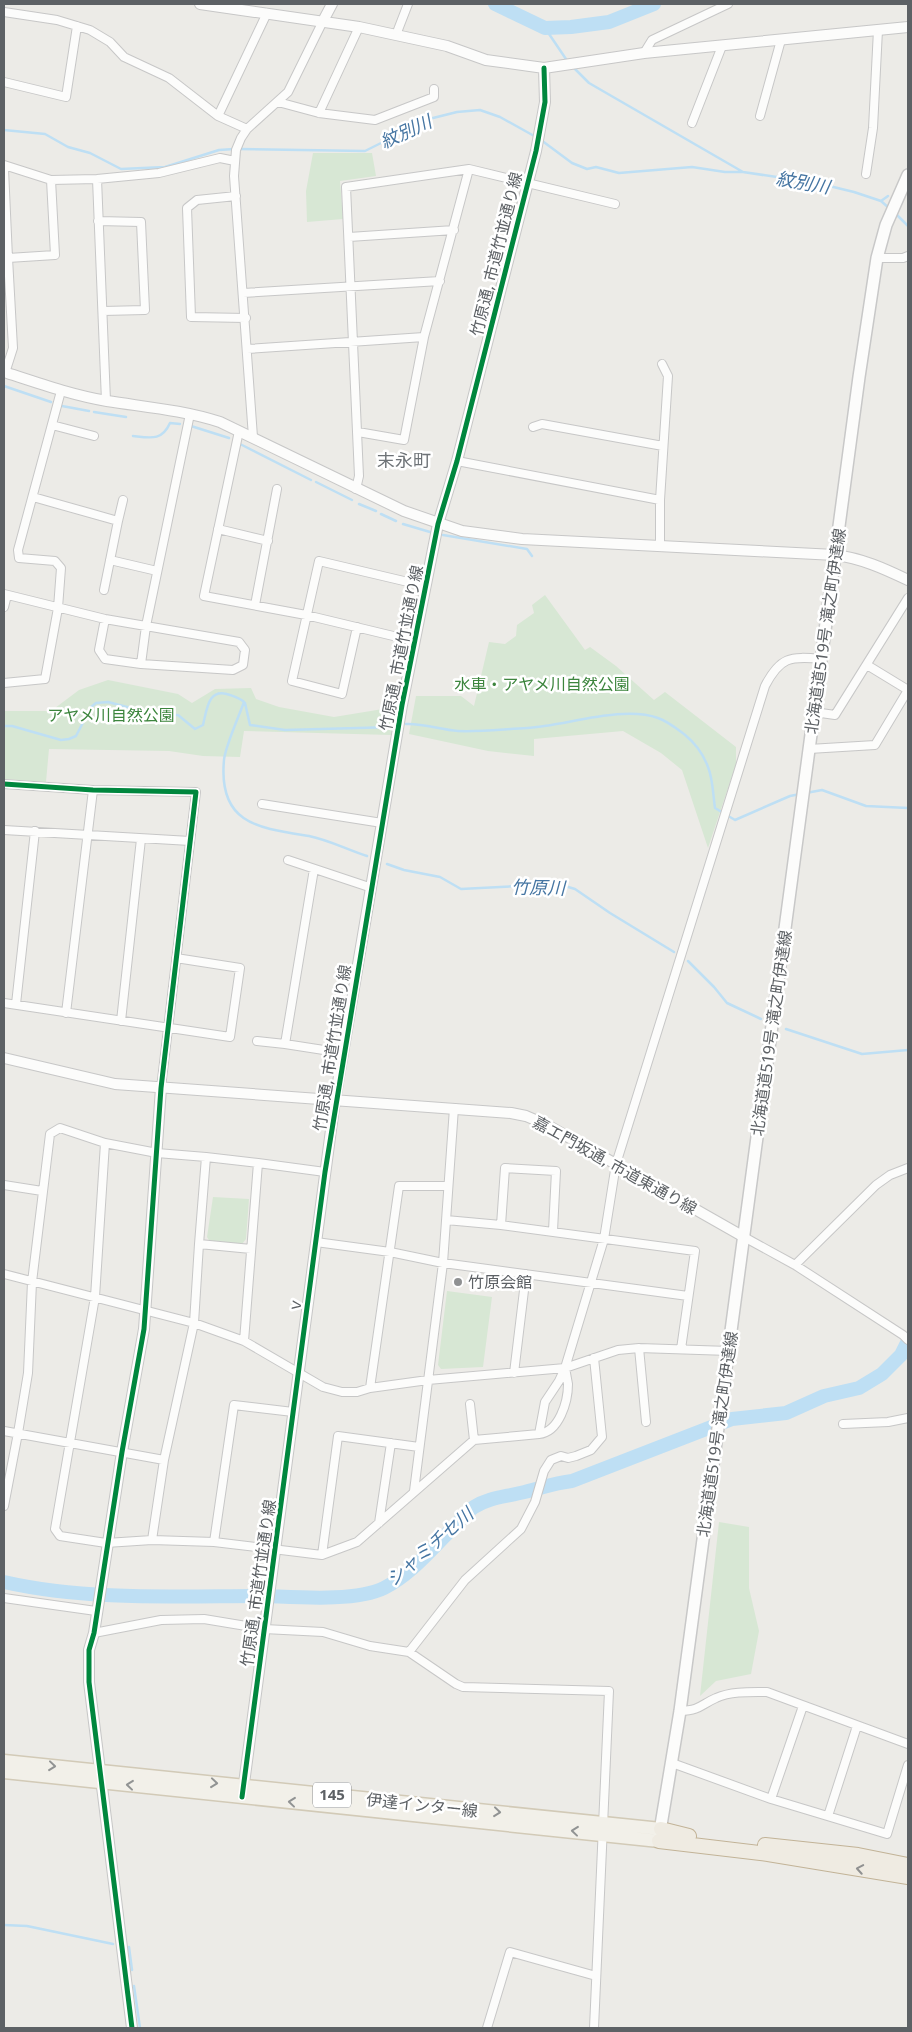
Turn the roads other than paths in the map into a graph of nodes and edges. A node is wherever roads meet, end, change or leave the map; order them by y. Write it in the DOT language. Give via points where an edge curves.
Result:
graph roads {
  1 [pos="200,4"];
  2 [pos="332,4"];
  3 [pos="408,4"];
  4 [pos="728,4"];
  5 [pos="239,7"];
  6 [pos="4,12"];
  7 [pos="267,13"];
  8 [pos="323,21"];
  9 [pos="77,26"];
  10 [pos="359,27"];
  11 [pos="908,27"];
  12 [pos="878,30"];
  13 [pos="396,35"];
  14 [pos="781,40"];
  15 [pos="722,46"];
  16 [pos="644,53"];
  17 [pos="544,68"];
  18 [pos="4,82"];
  19 [pos="434,89"];
  20 [pos="278,102"];
  21 [pos="319,113"];
  22 [pos="218,116"];
  23 [pos="760,116"];
  24 [pos="692,123"];
  25 [pos="247,129"];
  26 [pos="235,161"];
  27 [pos="4,165"];
  28 [pos="4,169"];
  29 [pos="470,169"];
  30 [pos="866,174"];
  31 [pos="908,175"];
  32 [pos="97,179"];
  33 [pos="51,180"];
  34 [pos="528,182"];
  35 [pos="236,196"];
  36 [pos="615,204"];
  37 [pos="98,221"];
  38 [pos="454,230"];
  39 [pos="349,237"];
  40 [pos="908,256"];
  41 [pos="8,258"];
  42 [pos="877,258"];
  43 [pos="440,281"];
  44 [pos="351,286"];
  45 [pos="243,293"];
  46 [pos="102,311"];
  47 [pos="246,318"];
  48 [pos="424,337"];
  49 [pos="354,342"];
  50 [pos="247,349"];
  51 [pos="662,364"];
  52 [pos="4,373"];
  53 [pos="61,391"];
  54 [pos="106,401"];
  55 [pos="190,414"];
  56 [pos="52,425"];
  57 [pos="533,427"];
  58 [pos="239,431"];
  59 [pos="358,432"];
  60 [pos="94,436"];
  61 [pos="253,437"];
  62 [pos="663,446"];
  63 [pos="456,461"];
  64 [pos="277,489"];
  65 [pos="356,489"];
  66 [pos="33,496"];
  67 [pos="122,500"];
  68 [pos="660,500"];
  69 [pos="118,521"];
  70 [pos="438,524"];
  71 [pos="218,529"];
  72 [pos="268,541"];
  73 [pos="660,546"];
  74 [pos="836,555"];
  75 [pos="110,560"];
  76 [pos="157,571"];
  77 [pos="908,580"];
  78 [pos="425,586"];
  79 [pos="104,590"];
  80 [pos="5,595"];
  81 [pos="908,598"];
  82 [pos="254,604"];
  83 [pos="4,607"];
  84 [pos="58,608"];
  85 [pos="306,615"];
  86 [pos="105,619"];
  87 [pos="146,626"];
  88 [pos="357,627"];
  89 [pos="414,641"];
  90 [pos="821,659"];
  91 [pos="141,664"];
  92 [pos="867,665"];
  93 [pos="4,683"];
  94 [pos="908,690"];
  95 [pos="814,712"];
  96 [pos="809,749"];
  97 [pos="4,784"];
  98 [pos="92,790"];
  99 [pos="262,804"];
  100 [pos="382,823"];
  101 [pos="4,830"];
  102 [pos="35,831"];
  103 [pos="87,835"];
  104 [pos="141,839"];
  105 [pos="190,841"];
  106 [pos="288,860"];
  107 [pos="314,869"];
  108 [pos="372,888"];
  109 [pos="176,958"];
  110 [pos="4,1003"];
  111 [pos="16,1004"];
  112 [pos="66,1013"];
  113 [pos="121,1020"];
  114 [pos="168,1027"];
  115 [pos="257,1042"];
  116 [pos="285,1044"];
  117 [pos="343,1053"];
  118 [pos="4,1058"];
  119 [pos="161,1088"];
  120 [pos="335,1100"];
  121 [pos="454,1108"];
  122 [pos="105,1143"];
  123 [pos="157,1153"];
  124 [pos="206,1157"];
  125 [pos="258,1163"];
  126 [pos="616,1164"];
  127 [pos="908,1168"];
  128 [pos="325,1172"];
  129 [pos="4,1185"];
  130 [pos="448,1186"];
  131 [pos="42,1190"];
  132 [pos="446,1220"];
  133 [pos="501,1225"];
  134 [pos="553,1231"];
  135 [pos="744,1237"];
  136 [pos="604,1238"];
  137 [pos="316,1242"];
  138 [pos="199,1244"];
  139 [pos="251,1249"];
  140 [pos="390,1252"];
  141 [pos="443,1263"];
  142 [pos="795,1265"];
  143 [pos="4,1274"];
  144 [pos="526,1274"];
  145 [pos="32,1282"];
  146 [pos="592,1283"];
  147 [pos="688,1296"];
  148 [pos="95,1297"];
  149 [pos="146,1310"];
  150 [pos="194,1323"];
  151 [pos="906,1338"];
  152 [pos="244,1341"];
  153 [pos="639,1348"];
  154 [pos="681,1349"];
  155 [pos="729,1351"];
  156 [pos="594,1358"];
  157 [pos="565,1368"];
  158 [pos="298,1372"];
  159 [pos="514,1373"];
  160 [pos="428,1380"];
  161 [pos="370,1388"];
  162 [pos="470,1404"];
  163 [pos="293,1412"];
  164 [pos="908,1418"];
  165 [pos="646,1422"];
  166 [pos="843,1424"];
  167 [pos="4,1431"];
  168 [pos="18,1433"];
  169 [pos="539,1434"];
  170 [pos="474,1440"];
  171 [pos="70,1442"];
  172 [pos="391,1443"];
  173 [pos="419,1447"];
  174 [pos="122,1452"];
  175 [pos="164,1460"];
  176 [pos="414,1491"];
  177 [pos="4,1506"];
  178 [pos="379,1523"];
  179 [pos="152,1540"];
  180 [pos="214,1542"];
  181 [pos="106,1544"];
  182 [pos="275,1550"];
  183 [pos="322,1555"];
  184 [pos="4,1598"];
  185 [pos="97,1608"];
  186 [pos="264,1629"];
  187 [pos="94,1633"];
  188 [pos="409,1652"];
  189 [pos="681,1705"];
  190 [pos="803,1706"];
  191 [pos="857,1726"];
  192 [pos="908,1744"];
  193 [pos="4,1761"];
  194 [pos="672,1763"];
  195 [pos="908,1765"];
  196 [pos="4,1772"];
  197 [pos="102,1777"];
  198 [pos="243,1791"];
  199 [pos="771,1799"];
  200 [pos="828,1816"];
  201 [pos="603,1829"];
  202 [pos="660,1835"];
  203 [pos="908,1865"];
  204 [pos="908,1878"];
  205 [pos="596,1976"];
  206 [pos="132,2028"];
  207 [pos="487,2028"];
  208 [pos="594,2028"];
  1 -- 5 [label="street"];
  2 -- 8 [label="street"];
  3 -- 13 [label="street"];
  4 -- 16 [label="street" via="652,40"];
  5 -- 7 [label="street"];
  6 -- 9 [label="street"];
  7 -- 8 [label="street"];
  7 -- 22 [label="street"];
  8 -- 10 [label="street"];
  8 -- 20 [label="street" via="288,92"];
  9 -- 18 [label="street" via="66,98"];
  9 -- 22 [label="street" via="110,42 124,57 169,78"];
  10 -- 13 [label="street"];
  10 -- 21 [label="street"];
  11 -- 12 [label="street"];
  12 -- 14 [label="street"];
  12 -- 30 [label="street" via="873,128"];
  13 -- 17 [label="street" via="447,46 486,60"];
  14 -- 15 [label="street"];
  14 -- 23 [label="street"];
  15 -- 16 [label="street"];
  15 -- 24 [label="street"];
  16 -- 17 [label="street"];
  17 -- 34 [label="street, 竹原通, 市道竹並通り線" via="545,102"];
  19 -- 21 [label="street" via="434,97 375,120"];
  20 -- 21 [label="street"];
  20 -- 25 [label="street"];
  22 -- 25 [label="street"];
  25 -- 26 [label="street" via="236,150"];
  26 -- 32 [label="street" via="220,158 159,172"];
  26 -- 35 [label="street"];
  27 -- 33 [label="street"];
  28 -- 41 [label="street"];
  29 -- 34 [label="street"];
  29 -- 38 [label="street"];
  29 -- 39 [label="street" via="346,187"];
  31 -- 42 [label="main road, 北海道道519号 滝之町伊達線" via="886,225"];
  32 -- 33 [label="street"];
  32 -- 37 [label="street"];
  33 -- 41 [label="street" via="56,254"];
  34 -- 36 [label="street"];
  34 -- 63 [label="street, 竹原通, 市道竹並通り線"];
  35 -- 45 [label="street"];
  35 -- 47 [label="street" via="197,200 188,208 191,317"];
  37 -- 46 [label="street"];
  37 -- 46 [label="street" via="141,222 145,310"];
  38 -- 39 [label="street"];
  38 -- 43 [label="street"];
  39 -- 44 [label="street"];
  40 -- 42 [label="street"];
  41 -- 52 [label="street" via="14,348"];
  42 -- 74 [label="main road, 北海道道519号 滝之町伊達線"];
  43 -- 44 [label="street"];
  43 -- 48 [label="street"];
  44 -- 45 [label="street"];
  44 -- 49 [label="street"];
  45 -- 47 [label="street"];
  46 -- 54 [label="street"];
  47 -- 50 [label="street"];
  48 -- 49 [label="street"];
  48 -- 59 [label="street" via="404,440"];
  49 -- 50 [label="street"];
  49 -- 59 [label="street"];
  50 -- 61 [label="street"];
  51 -- 62 [label="street" via="668,376"];
  52 -- 53 [label="street"];
  53 -- 54 [label="street"];
  53 -- 56 [label="street"];
  54 -- 55 [label="street"];
  55 -- 58 [label="street"];
  55 -- 76 [label="street"];
  56 -- 60 [label="street"];
  56 -- 66 [label="street"];
  57 -- 62 [label="street" via="542,424"];
  58 -- 61 [label="street"];
  58 -- 71 [label="street"];
  59 -- 65 [label="street" via="359,476"];
  61 -- 65 [label="street"];
  62 -- 68 [label="street"];
  63 -- 68 [label="street"];
  63 -- 70 [label="street, 竹原通, 市道竹並通り線"];
  64 -- 72 [label="street"];
  65 -- 70 [label="street"];
  66 -- 69 [label="street"];
  66 -- 84 [label="street" via="18,550 19,558 55,561 61,568"];
  67 -- 69 [label="street"];
  68 -- 73 [label="street"];
  69 -- 75 [label="street"];
  70 -- 73 [label="street" via="498,536"];
  70 -- 78 [label="street, 竹原通, 市道竹並通り線"];
  71 -- 72 [label="street"];
  71 -- 82 [label="street" via="204,596"];
  72 -- 82 [label="street"];
  73 -- 74 [label="street"];
  74 -- 77 [label="street" via="849,556"];
  74 -- 90 [label="main road, 北海道道519号 滝之町伊達線"];
  75 -- 76 [label="street"];
  75 -- 79 [label="street"];
  76 -- 87 [label="street"];
  78 -- 85 [label="street" via="319,561"];
  78 -- 89 [label="street, 竹原通, 市道竹並通り線"];
  80 -- 83 [label="street"];
  80 -- 84 [label="street"];
  81 -- 92 [label="street"];
  82 -- 85 [label="street"];
  84 -- 86 [label="street"];
  84 -- 93 [label="street" via="46,679"];
  85 -- 88 [label="street"];
  85 -- 88 [label="street" via="292,681 342,694"];
  86 -- 87 [label="street"];
  86 -- 91 [label="street" via="99,650 105,659"];
  87 -- 91 [label="street"];
  87 -- 91 [label="street" via="239,642 245,650 243,665 233,670"];
  88 -- 89 [label="street"];
  89 -- 100 [label="street, 竹原通, 市道竹並通り線"];
  90 -- 95 [label="main road, 北海道道519号 滝之町伊達線"];
  90 -- 126 [label="street" via="788,659 773,671 765,686"];
  92 -- 94 [label="street"];
  92 -- 95 [label="street" via="835,715"];
  94 -- 96 [label="street" via="875,746"];
  95 -- 96 [label="main road, 北海道道519号 滝之町伊達線"];
  96 -- 135 [label="main road, 北海道道519号 滝之町伊達線"];
  97 -- 98 [label="street"];
  98 -- 103 [label="street"];
  98 -- 105 [label="street" via="196,792"];
  99 -- 100 [label="street"];
  100 -- 108 [label="street, 竹原通, 市道竹並通り線"];
  101 -- 102 [label="street"];
  102 -- 103 [label="street"];
  102 -- 111 [label="street"];
  103 -- 104 [label="street"];
  103 -- 112 [label="street"];
  104 -- 105 [label="street"];
  104 -- 113 [label="street"];
  105 -- 109 [label="street"];
  106 -- 107 [label="street"];
  107 -- 108 [label="street"];
  107 -- 116 [label="street"];
  108 -- 117 [label="street, 竹原通, 市道竹並通り線"];
  109 -- 114 [label="street"];
  109 -- 114 [label="street" via="240,968 230,1037"];
  110 -- 111 [label="street"];
  111 -- 112 [label="street"];
  112 -- 113 [label="street"];
  113 -- 114 [label="street"];
  114 -- 119 [label="street"];
  115 -- 116 [label="street"];
  116 -- 117 [label="street"];
  117 -- 120 [label="street, 竹原通, 市道竹並通り線"];
  118 -- 119 [label="street, 嘉エ門坂通, 市道東通り線" via="115,1084"];
  119 -- 120 [label="street, 嘉エ門坂通, 市道東通り線"];
  119 -- 123 [label="street"];
  120 -- 121 [label="street, 嘉エ門坂通, 市道東通り線"];
  120 -- 128 [label="street, 竹原通, 市道竹並通り線"];
  121 -- 126 [label="street, 嘉エ門坂通, 市道東通り線" via="526,1116"];
  121 -- 130 [label="street"];
  122 -- 123 [label="street"];
  122 -- 131 [label="street" via="60,1128 50,1134"];
  122 -- 148 [label="street"];
  123 -- 124 [label="street"];
  123 -- 149 [label="street"];
  124 -- 125 [label="street"];
  124 -- 138 [label="street"];
  125 -- 128 [label="street"];
  125 -- 139 [label="street"];
  126 -- 135 [label="street, 嘉エ門坂通, 市道東通り線"];
  126 -- 136 [label="street"];
  127 -- 142 [label="street" via="876,1185"];
  128 -- 137 [label="street, 竹原通, 市道竹並通り線"];
  129 -- 131 [label="street"];
  130 -- 132 [label="street"];
  130 -- 140 [label="street" via="399,1186"];
  131 -- 145 [label="street"];
  132 -- 133 [label="street"];
  132 -- 141 [label="street"];
  133 -- 134 [label="street"];
  133 -- 134 [label="street" via="505,1168 556,1171"];
  134 -- 136 [label="street"];
  135 -- 142 [label="street"];
  135 -- 155 [label="main road, 北海道道519号 滝之町伊達線"];
  136 -- 146 [label="street"];
  136 -- 147 [label="street" via="695,1250"];
  137 -- 140 [label="street"];
  137 -- 158 [label="street, ｖ"];
  138 -- 139 [label="street"];
  138 -- 150 [label="street"];
  139 -- 152 [label="street"];
  140 -- 141 [label="street"];
  140 -- 161 [label="street"];
  141 -- 144 [label="street"];
  141 -- 160 [label="street"];
  142 -- 151 [label="street"];
  143 -- 145 [label="street"];
  144 -- 146 [label="street"];
  144 -- 159 [label="street"];
  145 -- 148 [label="street"];
  145 -- 168 [label="street" via="28,1373"];
  146 -- 147 [label="street"];
  146 -- 157 [label="street"];
  147 -- 154 [label="street"];
  148 -- 149 [label="street"];
  148 -- 171 [label="street"];
  149 -- 150 [label="street"];
  149 -- 174 [label="street"];
  150 -- 152 [label="street"];
  150 -- 175 [label="street"];
  152 -- 158 [label="street"];
  153 -- 154 [label="street"];
  153 -- 156 [label="street" via="618,1350"];
  153 -- 165 [label="street"];
  154 -- 155 [label="street"];
  155 -- 189 [label="main road, 北海道道519号 滝之町伊達線"];
  156 -- 157 [label="street"];
  156 -- 188 [label="street" via="602,1437 591,1450 552,1460 544,1471 535,1502 521,1528 465,1580"];
  157 -- 159 [label="street"];
  157 -- 169 [label="street" via="545,1402"];
  157 -- 169 [label="street" via="568,1384 564,1408 551,1429"];
  158 -- 161 [label="street" via="323,1387 342,1392"];
  158 -- 163 [label="street, 竹原通, 市道竹並通り線"];
  159 -- 160 [label="street"];
  160 -- 161 [label="street"];
  160 -- 173 [label="street"];
  162 -- 170 [label="street"];
  163 -- 180 [label="street" via="234,1405"];
  163 -- 182 [label="street, 竹原通, 市道竹並通り線"];
  164 -- 166 [label="street"];
  167 -- 168 [label="street"];
  168 -- 171 [label="street"];
  168 -- 177 [label="street"];
  169 -- 170 [label="street"];
  170 -- 176 [label="street"];
  171 -- 174 [label="street"];
  171 -- 181 [label="street" via="55,1529 60,1536"];
  172 -- 173 [label="street"];
  172 -- 178 [label="street"];
  172 -- 183 [label="street" via="338,1436"];
  173 -- 176 [label="street"];
  174 -- 175 [label="street"];
  174 -- 181 [label="street"];
  175 -- 179 [label="street"];
  176 -- 178 [label="street"];
  178 -- 183 [label="street" via="357,1542"];
  179 -- 180 [label="street"];
  179 -- 181 [label="street"];
  180 -- 182 [label="street"];
  181 -- 185 [label="street"];
  182 -- 183 [label="street"];
  182 -- 186 [label="street, 竹原通, 市道竹並通り線"];
  184 -- 185 [label="street"];
  185 -- 187 [label="street"];
  186 -- 187 [label="street" via="204,1619 161,1620"];
  186 -- 188 [label="street" via="323,1632 370,1646"];
  186 -- 198 [label="street, 竹原通, 市道竹並通り線"];
  187 -- 197 [label="street" via="89,1682"];
  188 -- 201 [label="street" via="463,1686 609,1691"];
  189 -- 190 [label="street" via="693,1710 718,1697 767,1692"];
  189 -- 194 [label="main road, 北海道道519号 滝之町伊達線"];
  190 -- 191 [label="street"];
  190 -- 199 [label="street"];
  191 -- 192 [label="street"];
  191 -- 200 [label="street"];
  193 -- 197 [label="main road, 伊達インター線 / 145, one-way"];
  194 -- 199 [label="street"];
  194 -- 202 [label="main road, 北海道道519号 滝之町伊達線"];
  195 -- 200 [label="street" via="887,1834"];
  196 -- 197 [label="main road, 伊達インター線 / 145"];
  197 -- 198 [label="main road, 伊達インター線 / 145"];
  197 -- 206 [label="street"];
  198 -- 201 [label="main road, 伊達インター線 / 145"];
  199 -- 200 [label="street"];
  201 -- 202 [label="main road, 伊達インター線 / 145"];
  201 -- 205 [label="street"];
  202 -- 203 [label="highway" via="858,1855"];
  204 -- 202 [label="highway, one-way"];
  205 -- 207 [label="street" via="510,1952"];
  205 -- 208 [label="street"];
}
